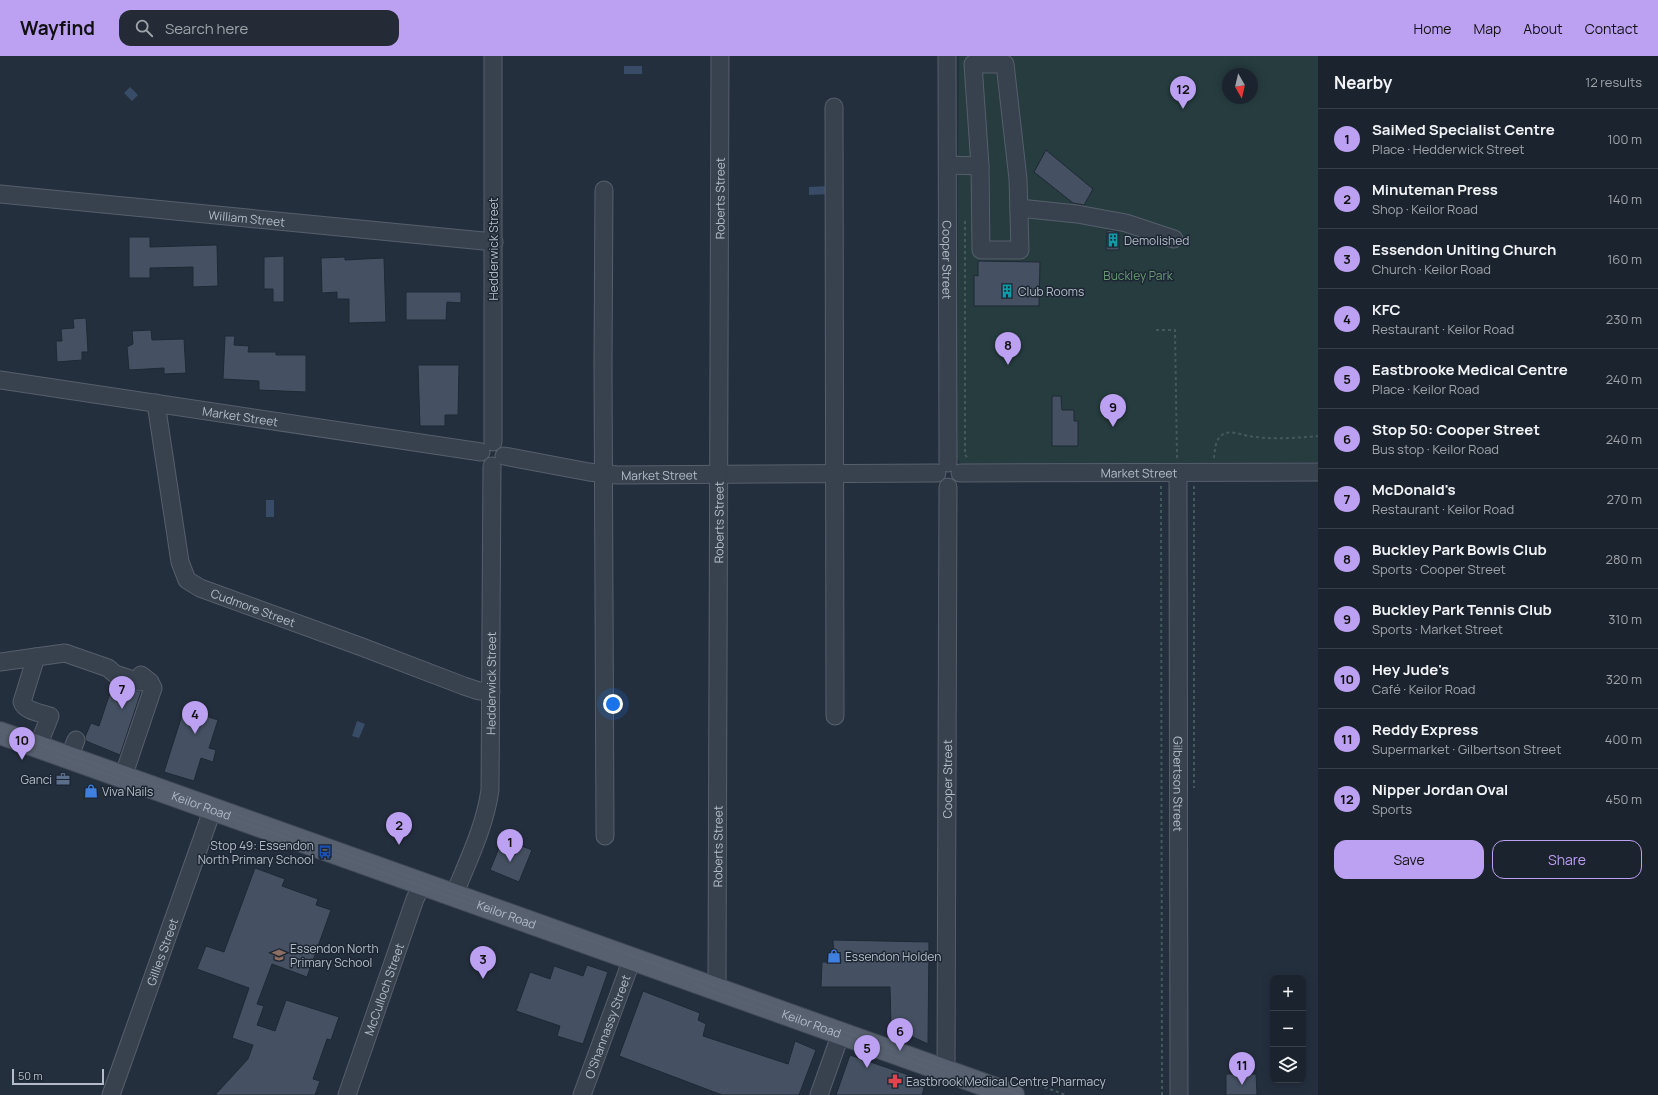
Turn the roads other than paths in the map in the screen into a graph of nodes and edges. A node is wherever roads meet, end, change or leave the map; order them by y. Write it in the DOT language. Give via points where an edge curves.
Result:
graph roads {
  1 [pos="493,56"];
  2 [pos="720,56"];
  3 [pos="948,56"];
  4 [pos="834,107"];
  5 [pos="948,166"];
  6 [pos="980,166"];
  7 [pos="604,190"];
  8 [pos="0,194"];
  9 [pos="1019,208"];
  10 [pos="1174,239"];
  11 [pos="494,242"];
  12 [pos="0,380"];
  13 [pos="156,403"];
  14 [pos="487,447"];
  15 [pos="498,461"];
  16 [pos="954,467"];
  17 [pos="1318,472"];
  18 [pos="834,473"];
  19 [pos="1178,473"];
  20 [pos="604,474"];
  21 [pos="718,474"];
  22 [pos="36,657"];
  23 [pos="0,662"];
  24 [pos="491,691"];
  25 [pos="835,716"];
  26 [pos="1,735"];
  27 [pos="38,746"];
  28 [pos="123,777"];
  29 [pos="213,808"];
  30 [pos="605,836"];
  31 [pos="423,884"];
  32 [pos="454,895"];
  33 [pos="632,959"];
  34 [pos="715,988"];
  35 [pos="841,1033"];
  36 [pos="946,1071"];
  37 [pos="111,1095"];
  38 [pos="347,1095"];
  39 [pos="582,1095"];
  40 [pos="819,1095"];
  41 [pos="1013,1095"];
  42 [pos="1179,1095"];
  1 -- 11 [label="street, Hedderwick Street"];
  2 -- 21 [label="street, Roberts Street"];
  3 -- 5 [label="street, Cooper Street"];
  4 -- 18 [label="street"];
  5 -- 6 [label="street"];
  5 -- 16 [label="street, Cooper Street"];
  6 -- 9 [label="street" via="981,250 1020,250"];
  6 -- 9 [label="street" via="973,64 1005,64"];
  7 -- 20 [label="street"];
  8 -- 11 [label="street, William Street"];
  9 -- 10 [label="street" via="1070,213 1126,223"];
  11 -- 14 [label="street, Hedderwick Street"];
  12 -- 13 [label="street, Market Street"];
  13 -- 14 [label="street, Market Street"];
  13 -- 24 [label="street, Cudmore Street" via="180,562 191,584 464,686"];
  14 -- 15 [label="street" via="482,460 488,465"];
  15 -- 20 [label="street, Market Street"];
  15 -- 24 [label="street, Hedderwick Street"];
  16 -- 18 [label="street, Market Street"];
  16 -- 19 [label="street, Market Street"];
  16 -- 36 [label="street, Cooper Street" via="939,482 948,487"];
  17 -- 19 [label="street, Market Street"];
  18 -- 21 [label="street, Market Street"];
  18 -- 25 [label="street"];
  19 -- 42 [label="street, Gilbertson Street"];
  20 -- 21 [label="street, Market Street"];
  20 -- 30 [label="street"];
  21 -- 34 [label="street, Roberts Street"];
  22 -- 23 [label="street"];
  22 -- 27 [label="street" via="22,702 28,708 50,716"];
  22 -- 28 [label="street" via="65,653 108,668 116,667 142,676 152,685"];
  24 -- 32 [label="street, Hedderwick Street" via="489,801"];
  26 -- 27 [label="main road, Keilor Road"];
  27 -- 28 [label="main road, Keilor Road" via="73,749"];
  28 -- 29 [label="main road, Keilor Road"];
  29 -- 31 [label="main road, Keilor Road"];
  29 -- 37 [label="street, Gillies Street"];
  31 -- 32 [label="main road, Keilor Road"];
  31 -- 38 [label="street, McCulloch Street"];
  32 -- 33 [label="main road, Keilor Road"];
  33 -- 34 [label="main road, Keilor Road"];
  33 -- 39 [label="street, O'Shannassy Street"];
  34 -- 35 [label="main road, Keilor Road"];
  35 -- 36 [label="main road, Keilor Road"];
  35 -- 40 [label="street"];
  36 -- 41 [label="main road, Keilor Road"];
}
